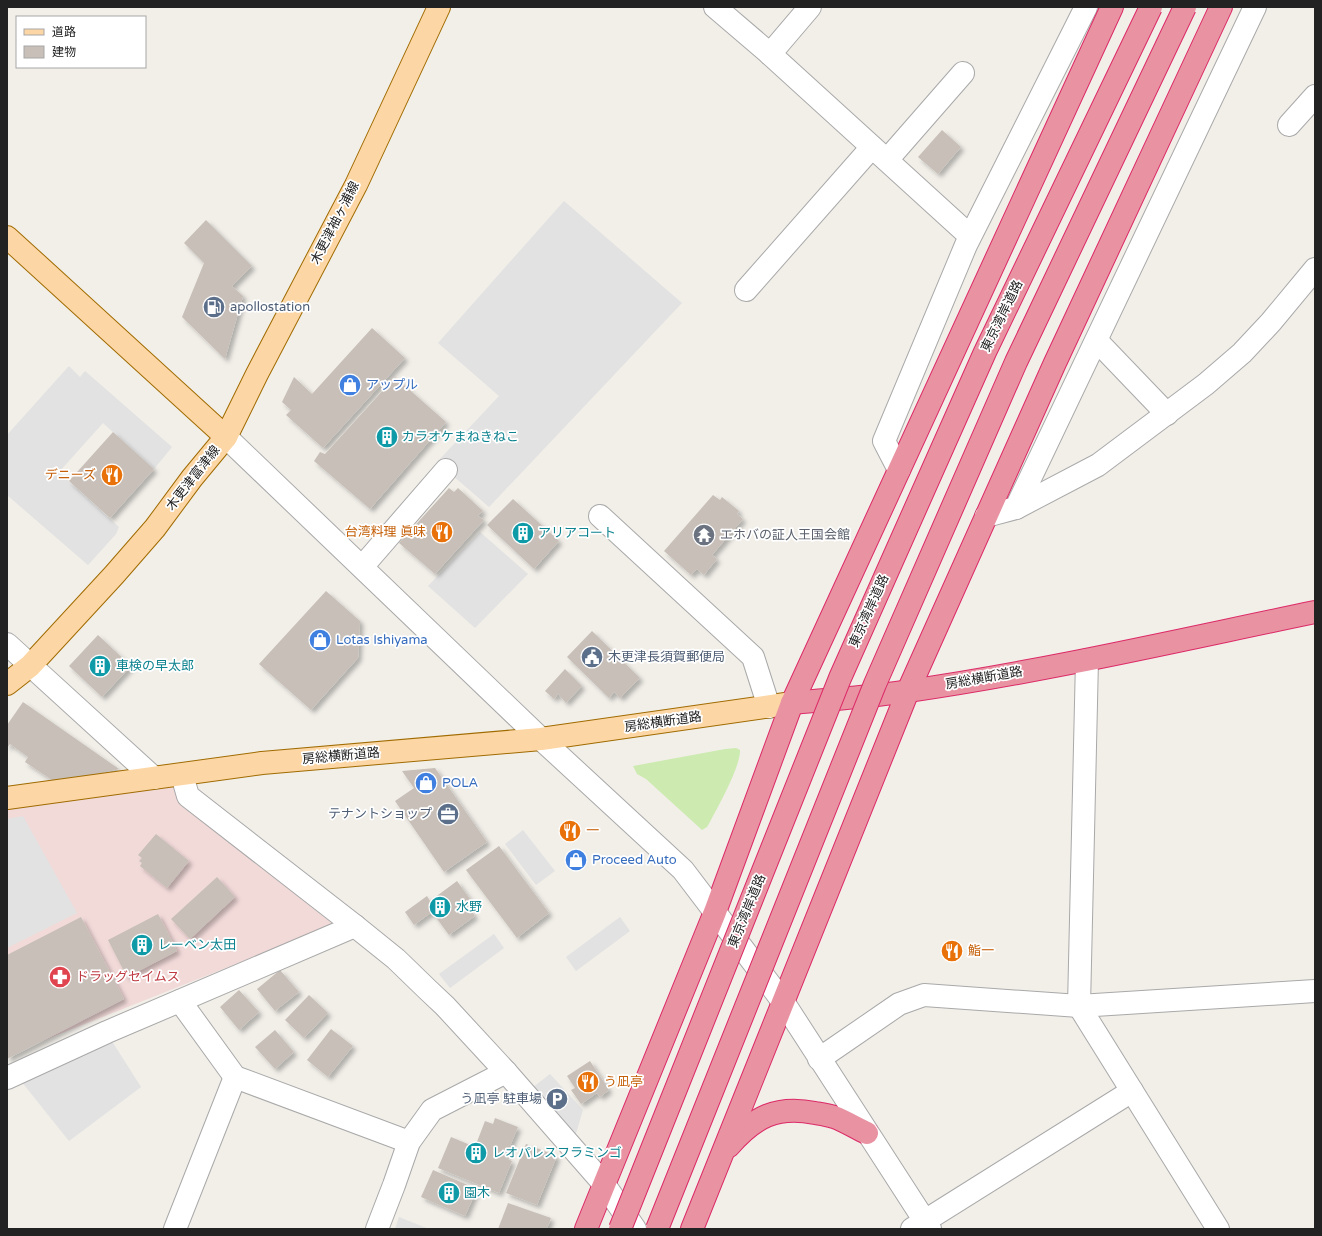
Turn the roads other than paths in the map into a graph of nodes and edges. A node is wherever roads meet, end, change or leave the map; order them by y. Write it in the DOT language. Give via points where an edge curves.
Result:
graph roads {
  1 [pos="439,7"];
  2 [pos="715,7"];
  3 [pos="810,7"];
  4 [pos="1086,7"];
  5 [pos="1112,7"];
  6 [pos="1151,7"];
  7 [pos="1185,7"];
  8 [pos="1221,7"];
  9 [pos="1256,7"];
  10 [pos="770,54"];
  11 [pos="962,73"];
  12 [pos="1315,96"];
  13 [pos="1289,125"];
  14 [pos="879,154"];
  15 [pos="7,236"];
  16 [pos="970,236"];
  17 [pos="1313,274"];
  18 [pos="746,290"];
  19 [pos="1097,341"];
  20 [pos="1167,414"];
  21 [pos="226,436"];
  22 [pos="446,470"];
  23 [pos="899,470"];
  24 [pos="1016,508"];
  25 [pos="600,516"];
  26 [pos="986,516"];
  27 [pos="362,567"];
  28 [pos="1315,612"];
  29 [pos="7,644"];
  30 [pos="1087,660"];
  31 [pos="30,666"];
  32 [pos="7,684"];
  33 [pos="908,691"];
  34 [pos="792,703"];
  35 [pos="769,707"];
  36 [pos="541,739"];
  37 [pos="182,775"];
  38 [pos="154,778"];
  39 [pos="7,798"];
  40 [pos="715,912"];
  41 [pos="355,926"];
  42 [pos="1315,991"];
  43 [pos="180,1001"];
  44 [pos="784,1003"];
  45 [pos="1078,1006"];
  46 [pos="819,1059"];
  47 [pos="506,1072"];
  48 [pos="235,1077"];
  49 [pos="7,1078"];
  50 [pos="1132,1091"];
  51 [pos="867,1133"];
  52 [pos="409,1142"];
  53 [pos="721,1156"];
  54 [pos="604,1184"];
  55 [pos="922,1226"];
  56 [pos="175,1229"];
  57 [pos="377,1229"];
  58 [pos="586,1229"];
  59 [pos="620,1229"];
  60 [pos="635,1229"];
  61 [pos="656,1229"];
  62 [pos="692,1229"];
  63 [pos="1218,1229"];
  1 -- 21 [label="main road, 木更津袖ヶ浦線" via="356,185"];
  2 -- 10 [label="street"];
  3 -- 10 [label="street"];
  4 -- 16 [label="street"];
  5 -- 23 [label="highway"];
  6 -- 59 [label="highway, 東京湾岸道路, bridge" via="985,352 840,678"];
  7 -- 61 [label="highway, bridge" via="1016,362 875,684"];
  8 -- 26 [label="highway"];
  9 -- 19 [label="street"];
  10 -- 14 [label="street"];
  11 -- 14 [label="street"];
  12 -- 13 [label="street"];
  14 -- 16 [label="street"];
  14 -- 18 [label="street"];
  15 -- 21 [label="main road, 木更津富津線"];
  16 -- 23 [label="street" via="884,440"];
  17 -- 20 [label="street" via="1242,353"];
  19 -- 20 [label="street"];
  19 -- 24 [label="street"];
  20 -- 24 [label="street" via="1098,465"];
  21 -- 27 [label="street"];
  21 -- 31 [label="main road, 木更津富津線" via="120,570"];
  22 -- 27 [label="street"];
  23 -- 34 [label="highway"];
  24 -- 26 [label="street"];
  25 -- 35 [label="street" via="753,657"];
  26 -- 33 [label="highway"];
  27 -- 36 [label="street"];
  28 -- 30 [label="highway, 房総横断道路"];
  29 -- 31 [label="street"];
  30 -- 33 [label="highway, 房総横断道路"];
  30 -- 45 [label="street"];
  31 -- 32 [label="main road, 木更津富津線"];
  31 -- 38 [label="street"];
  33 -- 34 [label="highway, 房総横断道路"];
  33 -- 44 [label="highway"];
  34 -- 35 [label="main road, 房総横断道路"];
  34 -- 40 [label="highway"];
  35 -- 36 [label="main road, 房総横断道路"];
  36 -- 37 [label="main road, 房総横断道路" via="262,763"];
  36 -- 40 [label="street" via="683,870"];
  37 -- 38 [label="main road, 房総横断道路"];
  37 -- 41 [label="street" via="188,796"];
  38 -- 39 [label="main road, 房総横断道路"];
  40 -- 44 [label="street"];
  40 -- 54 [label="highway"];
  41 -- 43 [label="street"];
  41 -- 47 [label="street" via="396,959 445,1006"];
  42 -- 45 [label="street"];
  43 -- 48 [label="street"];
  43 -- 49 [label="street"];
  44 -- 46 [label="street"];
  44 -- 53 [label="highway"];
  45 -- 46 [label="street" via="924,996 899,1004"];
  45 -- 50 [label="street"];
  46 -- 51 [label="street"];
  47 -- 52 [label="street" via="432,1110"];
  47 -- 54 [label="street"];
  48 -- 52 [label="street"];
  48 -- 56 [label="street"];
  50 -- 55 [label="street"];
  50 -- 63 [label="street"];
  51 -- 53 [label="highway" via="834,1117 781,1111 758,1119 739,1135"];
  51 -- 55 [label="street"];
  52 -- 57 [label="street"];
  53 -- 62 [label="highway"];
  54 -- 58 [label="highway"];
  54 -- 60 [label="street"];
}
